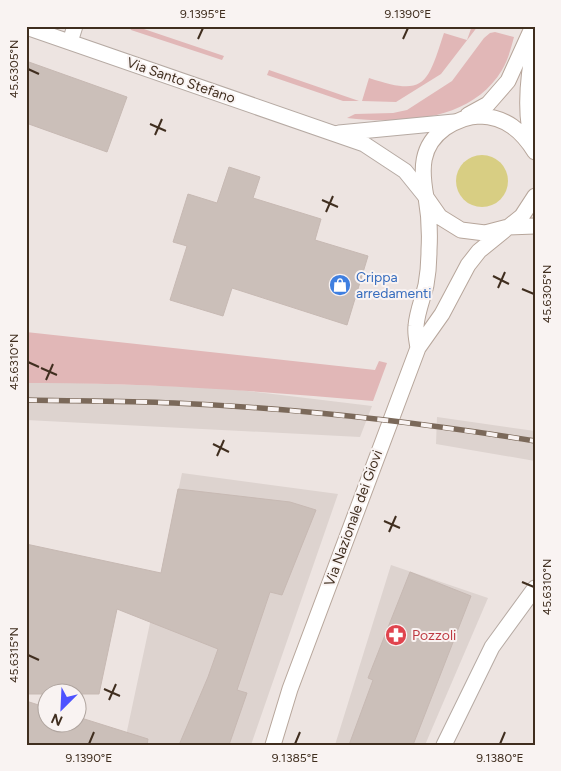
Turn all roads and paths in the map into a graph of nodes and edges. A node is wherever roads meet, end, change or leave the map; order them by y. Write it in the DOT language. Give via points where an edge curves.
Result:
graph roads {
  1 [pos="75,26"];
  2 [pos="533,26"];
  3 [pos="26,27"];
  4 [pos="535,41"];
  5 [pos="70,42"];
  6 [pos="454,122"];
  7 [pos="336,133"];
  8 [pos="535,151"];
  9 [pos="535,196"];
  10 [pos="426,197"];
  11 [pos="535,226"];
  12 [pos="508,227"];
  13 [pos="418,348"];
  14 [pos="535,588"];
  15 [pos="290,689"];
  16 [pos="265,745"];
  17 [pos="273,745"];
  18 [pos="444,745"];
  1 -- 5 [label="main road"];
  2 -- 6 [label="main road" via="503,87 488,104"];
  3 -- 5 [label="main road, Via Santo Stefano"];
  4 -- 8 [label="main road" via="528,98 530,134"];
  5 -- 7 [label="main road, Via Santo Stefano"];
  6 -- 7 [label="main road, Via Santo Stefano"];
  6 -- 8 [label="main road" via="473,116 492,117 510,124 526,137"];
  6 -- 10 [label="main road" via="429,146 423,162 422,180"];
  7 -- 10 [label="main road, Via Santo Stefano" via="364,144 393,162"];
  9 -- 12 [label="main road" via="522,216"];
  10 -- 12 [label="main road, Via Santo Stefano" via="440,217 461,230 484,233"];
  10 -- 13 [label="main road" via="430,250 426,284 415,327"];
  11 -- 12 [label="main road, Via Santo Stefano"];
  12 -- 13 [label="main road" via="479,251 468,265 442,314"];
  13 -- 15 [label="main road, Via Nazionale dei Giovi"];
  14 -- 18 [label="main road" via="492,646"];
  15 -- 16 [label="main road, Via Nazionale dei Giovi"];
  15 -- 17 [label="main road, Via Nazionale dei Giovi"];
}
